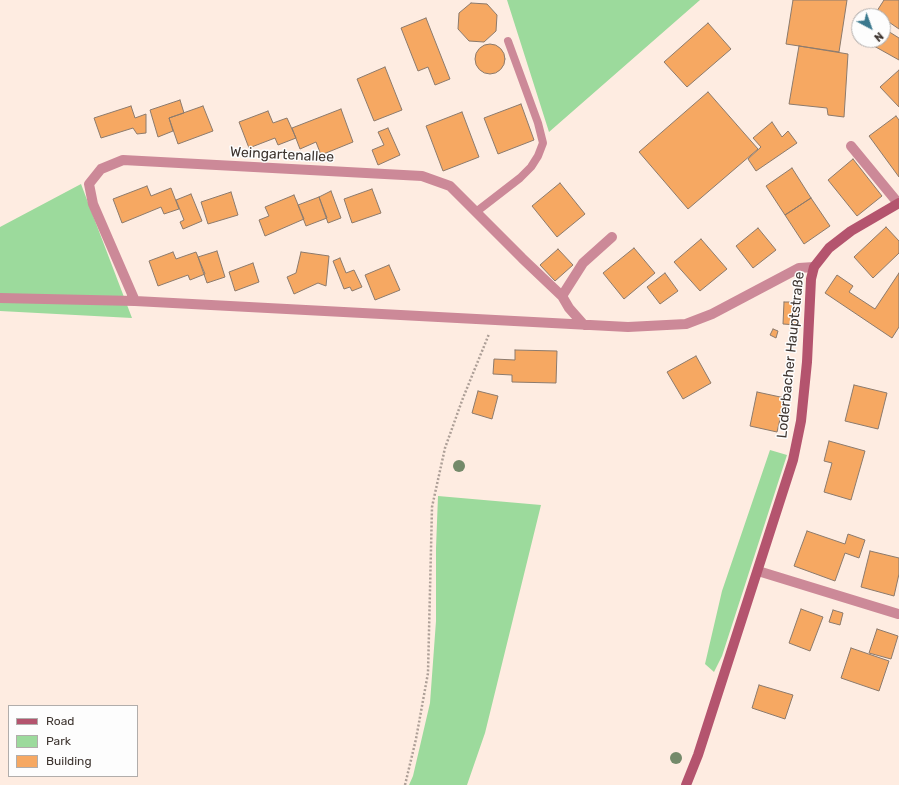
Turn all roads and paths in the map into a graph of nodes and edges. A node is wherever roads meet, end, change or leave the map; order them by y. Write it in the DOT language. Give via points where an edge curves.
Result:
graph roads {
  1 [pos="508,41"];
  2 [pos="852,146"];
  3 [pos="899,203"];
  4 [pos="476,212"];
  5 [pos="612,237"];
  6 [pos="814,267"];
  7 [pos="562,296"];
  8 [pos="0,298"];
  9 [pos="135,301"];
  10 [pos="495,320"];
  11 [pos="584,325"];
  12 [pos="758,571"];
  13 [pos="898,614"];
  14 [pos="405,785"];
  15 [pos="686,785"];
  1 -- 4 [label="lane" via="543,143 531,167"];
  2 -- 3 [label="street, Loderbacher Hauptstraße"];
  3 -- 6 [label="street, Loderbacher Hauptstraße" via="851,231 829,248"];
  4 -- 7 [label="street, Weingartenallee"];
  4 -- 9 [label="street, Weingartenallee" via="450,186 422,176 123,160 101,169 89,184 93,204"];
  5 -- 7 [label="street" via="583,263"];
  6 -- 11 [label="street" via="799,268 712,314 686,324 628,327"];
  6 -- 12 [label="street, Loderbacher Hauptstraße" via="801,421 793,460"];
  7 -- 11 [label="street, Weingartenallee"];
  8 -- 9 [label="street"];
  9 -- 10 [label="street"];
  10 -- 11 [label="street"];
  10 -- 14 [label="path" via="462,398 445,448 432,507 428,673"];
  12 -- 13 [label="street"];
  12 -- 15 [label="street, Loderbacher Hauptstraße"];
}
